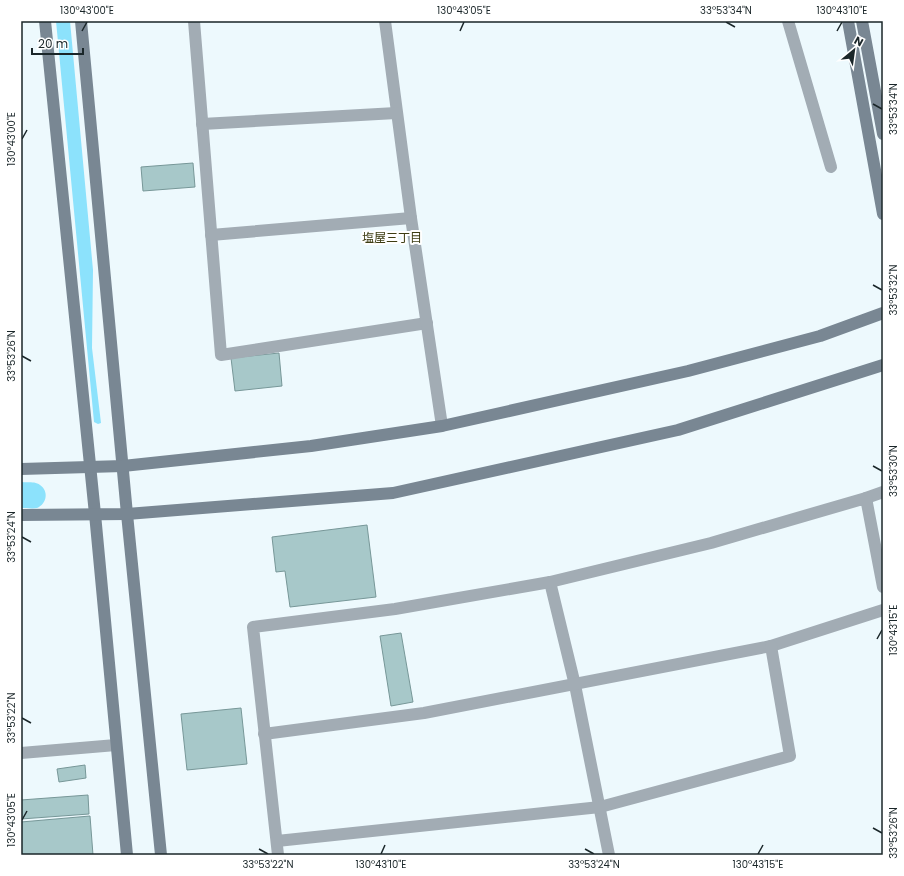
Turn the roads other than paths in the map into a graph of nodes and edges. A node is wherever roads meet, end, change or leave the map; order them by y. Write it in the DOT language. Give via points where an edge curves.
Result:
graph roads {
  1 [pos="45,21"];
  2 [pos="81,21"];
  3 [pos="194,21"];
  4 [pos="385,21"];
  5 [pos="788,21"];
  6 [pos="848,21"];
  7 [pos="862,21"];
  8 [pos="396,113"];
  9 [pos="202,124"];
  10 [pos="883,134"];
  11 [pos="831,167"];
  12 [pos="881,186"];
  13 [pos="883,214"];
  14 [pos="411,218"];
  15 [pos="211,236"];
  16 [pos="883,313"];
  17 [pos="428,323"];
  18 [pos="883,365"];
  19 [pos="442,426"];
  20 [pos="123,466"];
  21 [pos="90,467"];
  22 [pos="21,469"];
  23 [pos="883,492"];
  24 [pos="866,498"];
  25 [pos="95,514"];
  26 [pos="127,514"];
  27 [pos="21,515"];
  28 [pos="550,582"];
  29 [pos="883,587"];
  30 [pos="883,610"];
  31 [pos="771,646"];
  32 [pos="575,685"];
  33 [pos="264,734"];
  34 [pos="116,745"];
  35 [pos="21,753"];
  36 [pos="600,807"];
  37 [pos="277,841"];
  38 [pos="127,855"];
  39 [pos="161,855"];
  40 [pos="278,855"];
  41 [pos="609,855"];
  1 -- 21 [label="street"];
  2 -- 20 [label="street"];
  3 -- 9 [label="street"];
  4 -- 8 [label="street"];
  5 -- 11 [label="street"];
  6 -- 12 [label="street"];
  7 -- 10 [label="street"];
  8 -- 9 [label="street"];
  8 -- 14 [label="street"];
  9 -- 15 [label="street"];
  12 -- 13 [label="street"];
  14 -- 15 [label="street"];
  14 -- 17 [label="street"];
  15 -- 17 [label="street" via="221,355"];
  16 -- 19 [label="street" via="820,336 696,368"];
  17 -- 19 [label="street"];
  18 -- 26 [label="street" via="678,430 393,493"];
  19 -- 20 [label="street" via="311,446"];
  20 -- 21 [label="street"];
  20 -- 26 [label="street"];
  21 -- 22 [label="street"];
  21 -- 25 [label="street"];
  23 -- 24 [label="street"];
  24 -- 28 [label="street" via="711,543"];
  24 -- 29 [label="street"];
  25 -- 26 [label="street"];
  25 -- 27 [label="street"];
  25 -- 34 [label="street"];
  26 -- 39 [label="street"];
  28 -- 32 [label="street"];
  28 -- 33 [label="street" via="395,609 253,627"];
  30 -- 31 [label="street"];
  31 -- 32 [label="street"];
  31 -- 36 [label="street" via="790,756"];
  32 -- 33 [label="street" via="424,713"];
  32 -- 36 [label="street"];
  33 -- 37 [label="street"];
  34 -- 35 [label="street"];
  34 -- 38 [label="street"];
  36 -- 37 [label="street"];
  36 -- 41 [label="street"];
  37 -- 40 [label="street"];
}
